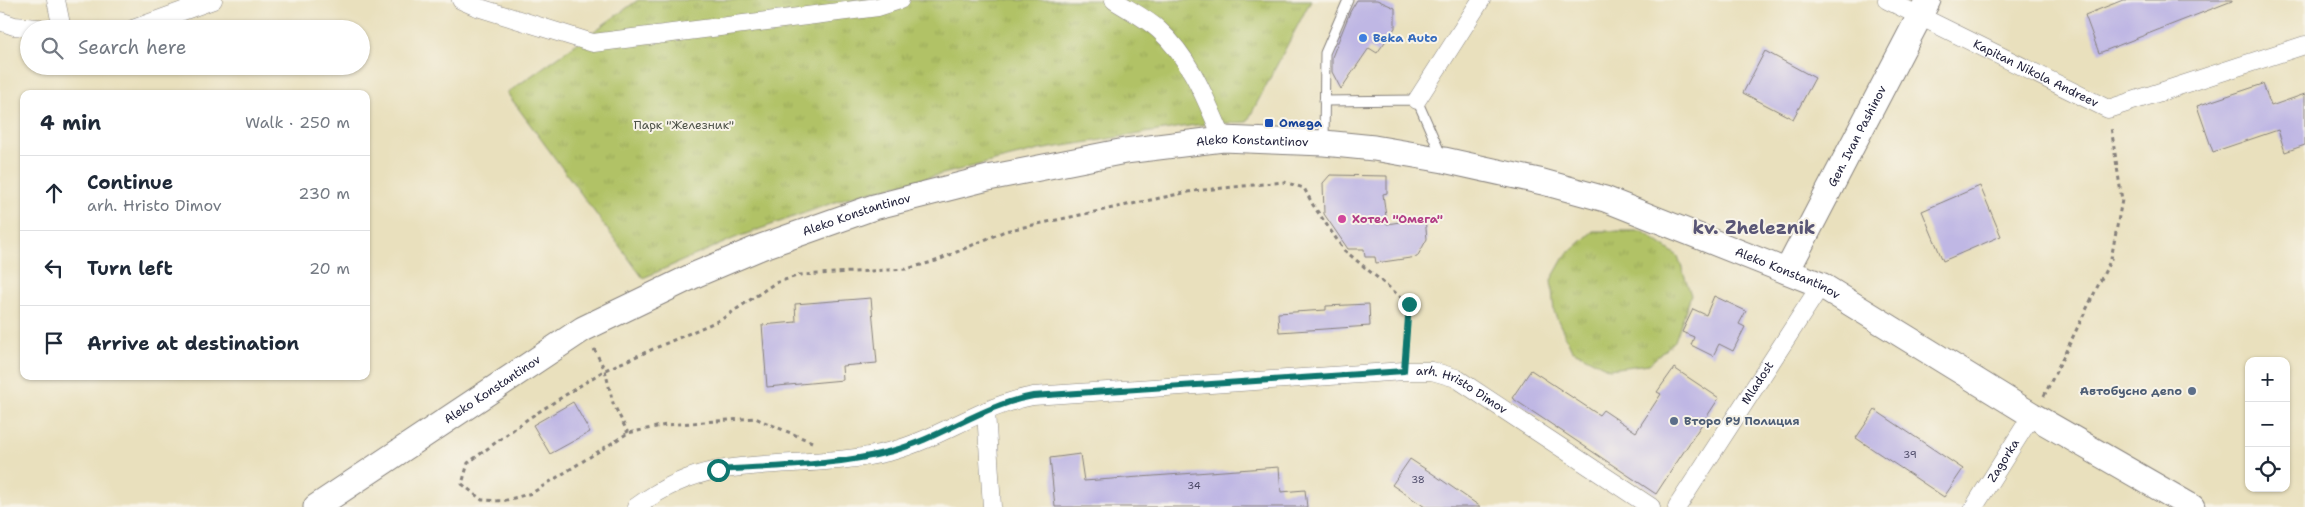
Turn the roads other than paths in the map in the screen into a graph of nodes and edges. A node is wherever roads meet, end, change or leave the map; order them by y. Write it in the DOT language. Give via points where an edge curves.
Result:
graph roads {
  1 [pos="56,0"];
  2 [pos="213,0"];
  3 [pos="461,0"];
  4 [pos="900,0"];
  5 [pos="1114,0"];
  6 [pos="1348,0"];
  7 [pos="1480,0"];
  8 [pos="1887,0"];
  9 [pos="1924,9"];
  10 [pos="60,20"];
  11 [pos="158,20"];
  12 [pos="0,21"];
  13 [pos="20,26"];
  14 [pos="2305,45"];
  15 [pos="1324,100"];
  16 [pos="1417,100"];
  17 [pos="1223,139"];
  18 [pos="1324,143"];
  19 [pos="1444,160"];
  20 [pos="1787,271"];
  21 [pos="1821,285"];
  22 [pos="986,411"];
  23 [pos="2032,415"];
  24 [pos="316,507"];
  25 [pos="636,507"];
  26 [pos="992,507"];
  27 [pos="1650,507"];
  28 [pos="1677,507"];
  29 [pos="1974,507"];
  30 [pos="2192,507"];
  1 -- 10 [label="street"];
  2 -- 11 [label="street"];
  3 -- 4 [label="street" via="592,43 878,7"];
  5 -- 17 [label="street" via="1159,30 1180,54 1197,80"];
  6 -- 15 [label="lane" via="1325,53"];
  7 -- 16 [label="street"];
  8 -- 9 [label="street, Kapitan Nikola Andreev"];
  9 -- 14 [label="street, Kapitan Nikola Andreev" via="2108,109"];
  9 -- 20 [label="street, Gen. Ivan Pashinov"];
  12 -- 13 [label="street"];
  15 -- 16 [label="lane"];
  15 -- 18 [label="lane"];
  16 -- 19 [label="lane"];
  17 -- 18 [label="street, Aleko Konstantinov"];
  17 -- 24 [label="street, Aleko Konstantinov" via="1125,151 988,178 874,207 761,247 583,329"];
  18 -- 19 [label="street, Aleko Konstantinov"];
  19 -- 20 [label="street, Aleko Konstantinov" via="1604,199"];
  20 -- 21 [label="street, Aleko Konstantinov"];
  21 -- 23 [label="street, Aleko Konstantinov"];
  21 -- 28 [label="street, Mladost"];
  22 -- 25 [label="street, arh. Hristo Dimov" via="893,451 845,460 718,470 680,481"];
  22 -- 26 [label="street"];
  22 -- 27 [label="street, arh. Hristo Dimov" via="1012,400 1033,396 1432,371 1456,378"];
  23 -- 29 [label="street, Zagorka"];
  23 -- 30 [label="street, Aleko Konstantinov"];
}
